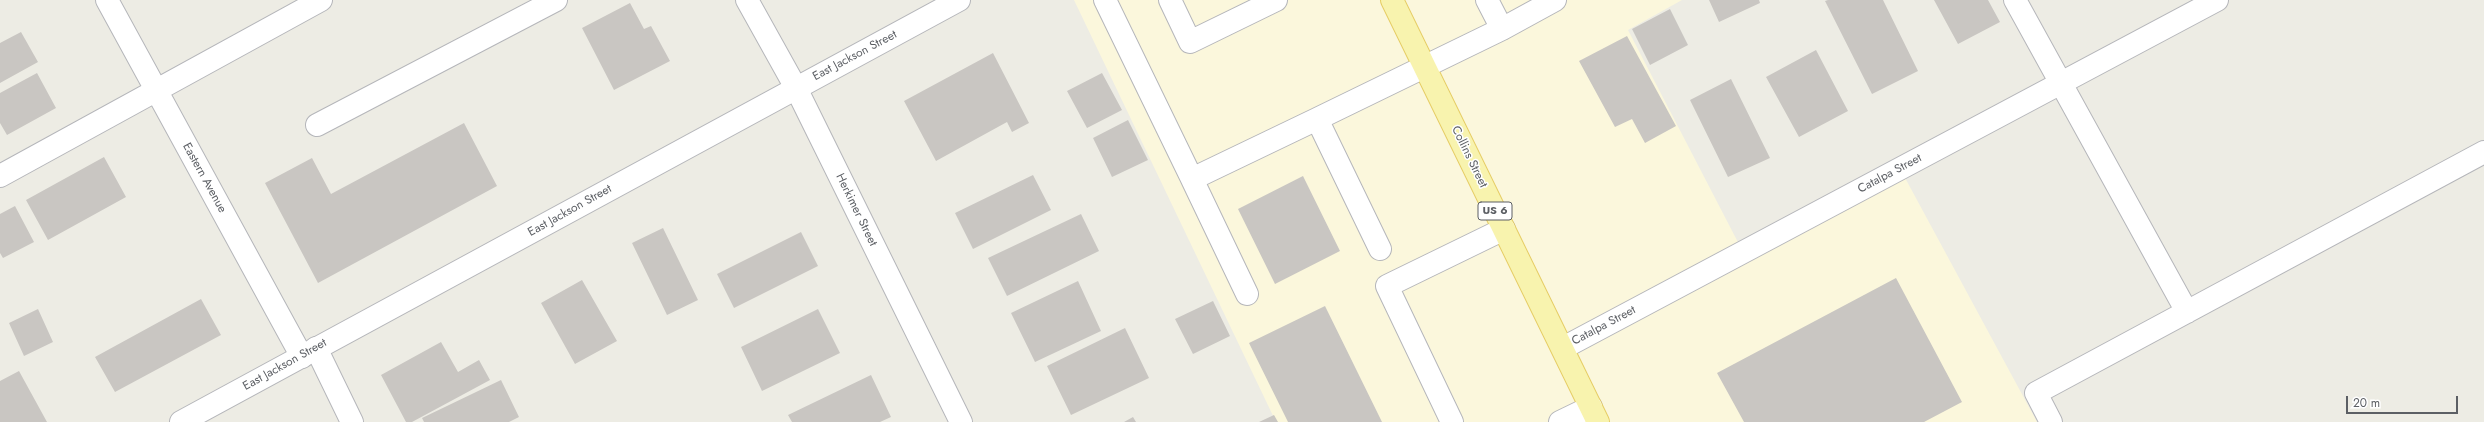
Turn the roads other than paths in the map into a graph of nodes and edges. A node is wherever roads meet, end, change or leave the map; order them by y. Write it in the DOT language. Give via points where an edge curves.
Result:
graph roads {
  1 [pos="107,0"];
  2 [pos="321,0"];
  3 [pos="556,0"];
  4 [pos="747,0"];
  5 [pos="959,0"];
  6 [pos="1105,0"];
  7 [pos="1170,0"];
  8 [pos="1276,0"];
  9 [pos="1392,0"];
  10 [pos="1487,0"];
  11 [pos="1555,0"];
  12 [pos="2015,0"];
  13 [pos="2217,0"];
  14 [pos="1502,29"];
  15 [pos="1425,67"];
  16 [pos="2060,83"];
  17 [pos="796,88"];
  18 [pos="156,90"];
  19 [pos="1317,119"];
  20 [pos="317,125"];
  21 [pos="2484,152"];
  22 [pos="0,176"];
  23 [pos="1192,180"];
  24 [pos="1504,229"];
  25 [pos="1380,249"];
  26 [pos="1247,294"];
  27 [pos="2187,312"];
  28 [pos="1563,348"];
  29 [pos="309,352"];
  30 [pos="1595,415"];
  31 [pos="181,422"];
  32 [pos="352,422"];
  33 [pos="961,422"];
  34 [pos="1452,422"];
  35 [pos="1560,422"];
  36 [pos="2051,422"];
  1 -- 18 [label="street, Eastern Avenue"];
  2 -- 18 [label="street"];
  3 -- 20 [label="street"];
  4 -- 17 [label="street, Herkimer Street"];
  5 -- 17 [label="street, East Jackson Street"];
  6 -- 23 [label="street"];
  7 -- 8 [label="street" via="1190,42"];
  9 -- 15 [label="main road, Collins Street / US 6"];
  10 -- 14 [label="street"];
  11 -- 14 [label="street"];
  12 -- 16 [label="street"];
  13 -- 16 [label="street, Catalpa Street"];
  14 -- 15 [label="street"];
  15 -- 19 [label="street"];
  15 -- 24 [label="main road, Collins Street / US 6"];
  16 -- 27 [label="street"];
  16 -- 28 [label="street, Catalpa Street"];
  17 -- 29 [label="street, East Jackson Street"];
  17 -- 33 [label="street, Herkimer Street"];
  18 -- 22 [label="street"];
  18 -- 29 [label="street, Eastern Avenue"];
  19 -- 23 [label="street"];
  19 -- 25 [label="street"];
  21 -- 27 [label="street"];
  23 -- 26 [label="street"];
  24 -- 28 [label="main road, Collins Street / US 6"];
  24 -- 34 [label="street" via="1387,286"];
  27 -- 36 [label="street" via="2036,393"];
  28 -- 30 [label="main road, Collins Street / US 6"];
  29 -- 31 [label="street, East Jackson Street"];
  29 -- 32 [label="street, Eastern Avenue"];
  30 -- 35 [label="street"];
}
